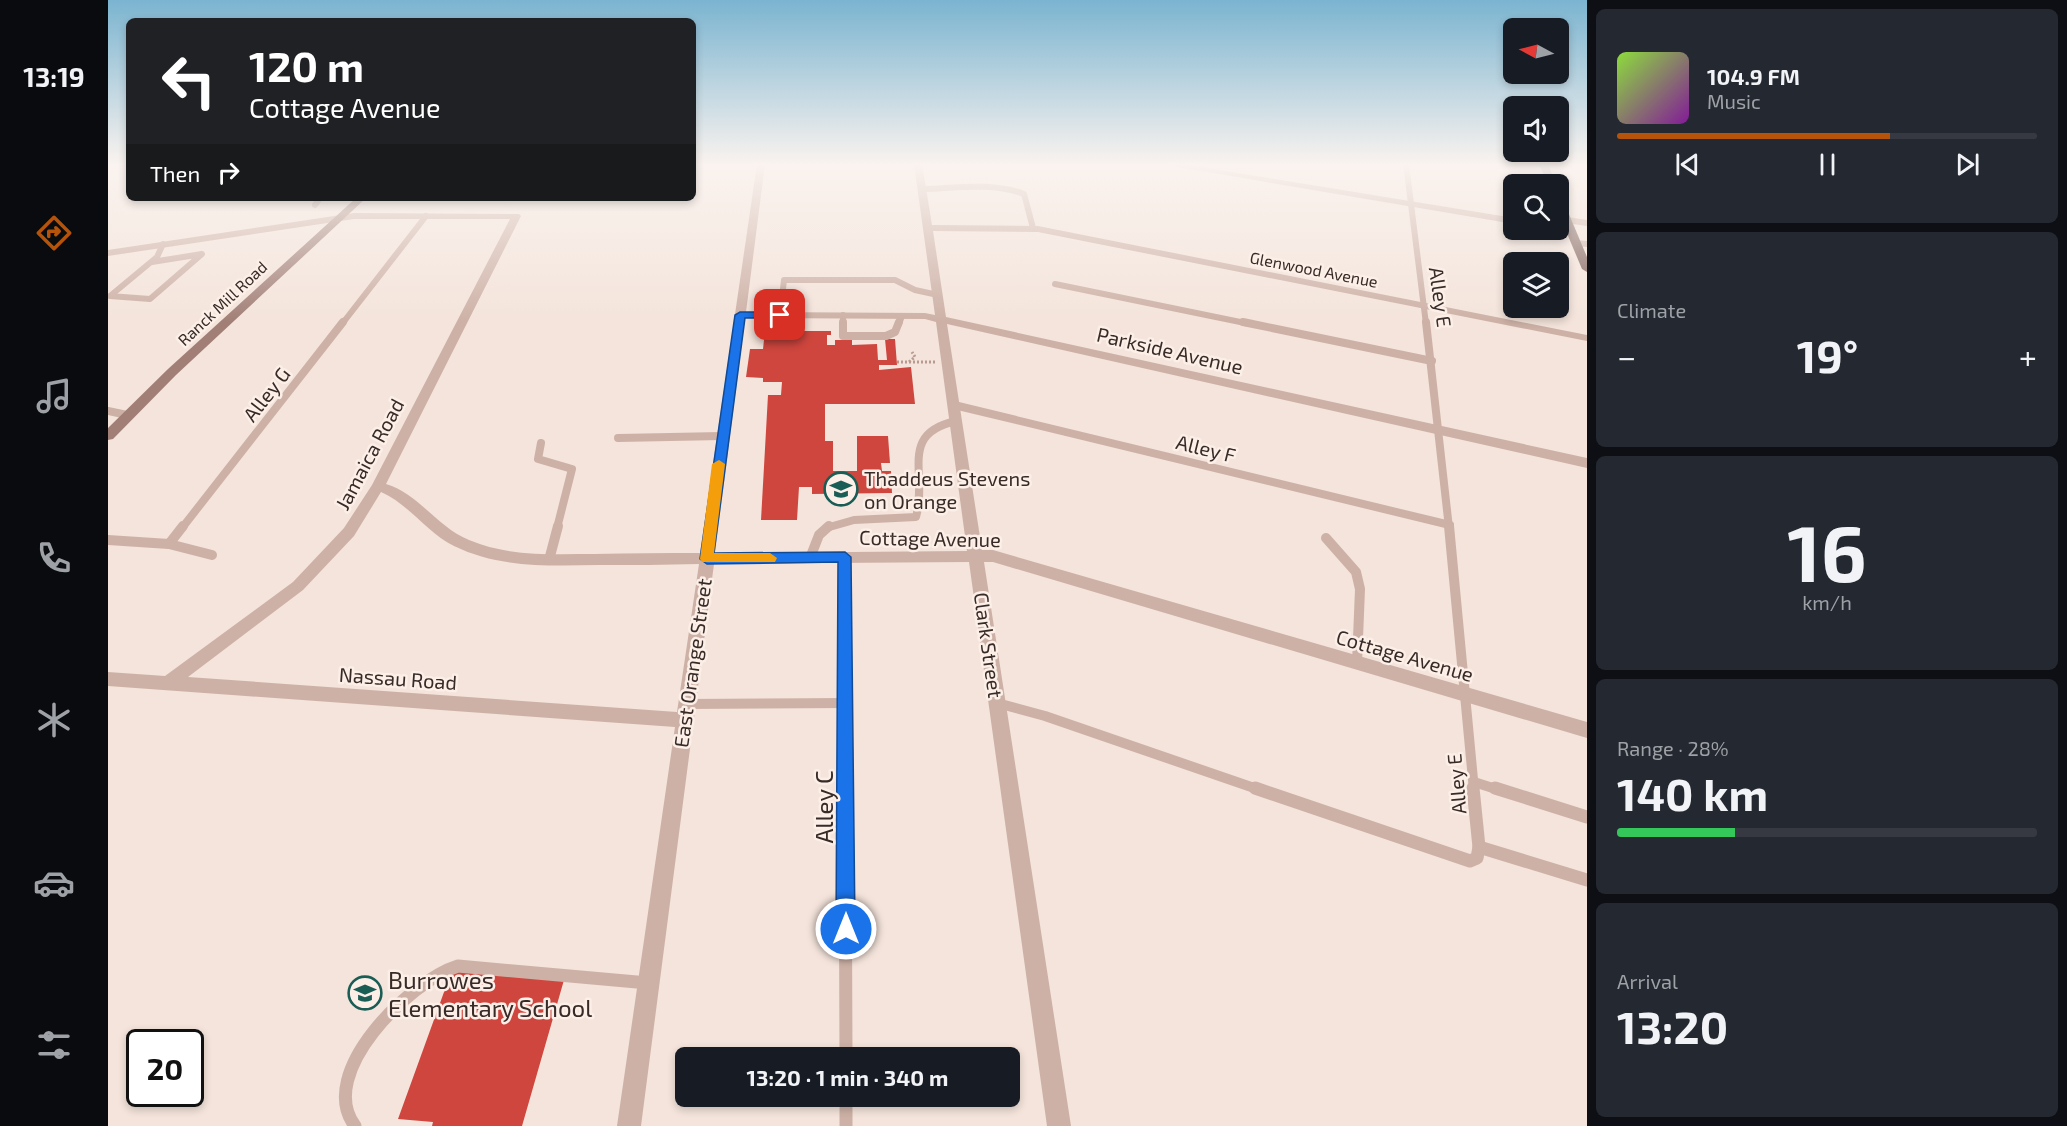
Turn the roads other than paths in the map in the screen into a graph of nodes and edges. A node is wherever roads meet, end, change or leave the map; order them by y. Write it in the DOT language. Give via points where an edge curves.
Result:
graph roads {
  1 [pos="426,216"];
  2 [pos="402,217"];
  3 [pos="516,217"];
  4 [pos="754,217"];
  5 [pos="926,217"];
  6 [pos="1030,217"];
  7 [pos="1413,217"];
  8 [pos="1486,217"];
  9 [pos="339,218"];
  10 [pos="1503,219"];
  11 [pos="1587,223"];
  12 [pos="1569,226"];
  13 [pos="1569,226"];
  14 [pos="928,228"];
  15 [pos="1033,228"];
  16 [pos="1569,229"];
  17 [pos="1587,229"];
  18 [pos="163,244"];
  19 [pos="1582,244"];
  20 [pos="108,252"];
  21 [pos="152,262"];
  22 [pos="1587,269"];
  23 [pos="1055,284"];
  24 [pos="938,295"];
  25 [pos="1425,307"];
  26 [pos="740,315"];
  27 [pos="780,315"];
  28 [pos="843,315"];
  29 [pos="902,315"];
  30 [pos="941,319"];
  31 [pos="1587,338"];
  32 [pos="1432,361"];
  33 [pos="954,405"];
  34 [pos="108,411"];
  35 [pos="127,415"];
  36 [pos="956,421"];
  37 [pos="1439,430"];
  38 [pos="108,436"];
  39 [pos="722,436"];
  40 [pos="618,438"];
  41 [pos="541,443"];
  42 [pos="1587,463"];
  43 [pos="378,486"];
  44 [pos="1450,525"];
  45 [pos="1326,538"];
  46 [pos="108,540"];
  47 [pos="169,544"];
  48 [pos="212,555"];
  49 [pos="976,556"];
  50 [pos="845,557"];
  51 [pos="810,558"];
  52 [pos="707,559"];
  53 [pos="549,560"];
  54 [pos="1358,663"];
  55 [pos="108,679"];
  56 [pos="168,683"];
  57 [pos="1465,694"];
  58 [pos="845,703"];
  59 [pos="997,703"];
  60 [pos="686,712"];
  61 [pos="1587,730"];
  62 [pos="1473,782"];
  63 [pos="1587,817"];
  64 [pos="1479,847"];
  65 [pos="1587,880"];
  66 [pos="648,983"];
  67 [pos="846,1047"];
  68 [pos="846,1107"];
  69 [pos="355,1126"];
  70 [pos="629,1126"];
  71 [pos="846,1126"];
  72 [pos="1059,1126"];
  1 -- 47 [label="lane, Alley G"];
  2 -- 9 [label="street"];
  3 -- 43 [label="street, Jamaica Road"];
  4 -- 26 [label="street, East Orange Street"];
  5 -- 14 [label="street, Clark Street"];
  6 -- 15 [label="lane"];
  7 -- 25 [label="lane, Alley E"];
  8 -- 10 [label="street"];
  9 -- 18 [label="street"];
  9 -- 35 [label="street, Ranck Mill Road"];
  11 -- 12 [label="lane"];
  13 -- 17 [label="lane"];
  14 -- 15 [label="street, Glenwood Avenue"];
  14 -- 24 [label="street, Clark Street"];
  15 -- 25 [label="street, Glenwood Avenue"];
  16 -- 19 [label="main road"];
  18 -- 20 [label="street"];
  18 -- 21 [label="lane"];
  19 -- 22 [label="main road"];
  21 -- 21 [label="lane" via="146,267 110,296 150,298 202,254"];
  23 -- 32 [label="lane"];
  24 -- 27 [label="lane" via="895,280 784,280"];
  24 -- 30 [label="street, Clark Street"];
  25 -- 31 [label="street, Glenwood Avenue"];
  25 -- 32 [label="lane, Alley E"];
  26 -- 27 [label="street, Parkside Avenue"];
  26 -- 39 [label="street, East Orange Street"];
  27 -- 28 [label="street, Parkside Avenue"];
  28 -- 29 [label="street, Parkside Avenue"];
  28 -- 29 [label="lane" via="843,336 893,334"];
  29 -- 30 [label="street, Parkside Avenue"];
  30 -- 33 [label="street, Clark Street"];
  30 -- 37 [label="street, Parkside Avenue"];
  32 -- 37 [label="lane, Alley E"];
  33 -- 36 [label="street, Clark Street"];
  33 -- 44 [label="lane, Alley F"];
  34 -- 35 [label="lane"];
  35 -- 38 [label="street, Ranck Mill Road"];
  36 -- 49 [label="street, Clark Street"];
  36 -- 51 [label="lane" via="938,423 918,444 922,504 916,517 826,526"];
  37 -- 42 [label="street, Parkside Avenue"];
  37 -- 44 [label="lane, Alley E"];
  39 -- 40 [label="lane"];
  39 -- 52 [label="street, East Orange Street"];
  41 -- 53 [label="lane" via="538,459 572,470"];
  43 -- 53 [label="street, Cottage Avenue" via="409,501 437,528 469,547 508,557"];
  43 -- 56 [label="street, Jamaica Road" via="349,532 298,586"];
  44 -- 57 [label="lane, Alley E"];
  45 -- 54 [label="lane" via="1356,572 1360,589"];
  46 -- 47 [label="lane"];
  47 -- 48 [label="lane"];
  49 -- 50 [label="street, Cottage Avenue"];
  49 -- 54 [label="street, Cottage Avenue" via="999,557"];
  49 -- 59 [label="street, Clark Street"];
  50 -- 51 [label="street, Cottage Avenue"];
  50 -- 58 [label="lane, Alley C"];
  51 -- 52 [label="street, Cottage Avenue"];
  52 -- 53 [label="street, Cottage Avenue"];
  52 -- 60 [label="street, East Orange Street"];
  54 -- 57 [label="street, Cottage Avenue"];
  55 -- 56 [label="street, Nassau Road"];
  56 -- 60 [label="street, Nassau Road"];
  57 -- 61 [label="street, Cottage Avenue"];
  57 -- 62 [label="lane, Alley E"];
  58 -- 60 [label="lane"];
  58 -- 67 [label="lane, Alley C"];
  59 -- 64 [label="lane" via="1449,855 1470,861 1477,858"];
  59 -- 72 [label="street, Clark Street"];
  60 -- 66 [label="street, East Orange Street"];
  62 -- 63 [label="lane"];
  62 -- 64 [label="lane, Alley E"];
  64 -- 65 [label="lane"];
  66 -- 69 [label="lane" via="458,966 444,969 391,1011 362,1051 346,1085 344,1099 347,1116"];
  66 -- 70 [label="street, East Orange Street"];
  68 -- 71 [label="lane"];
}
